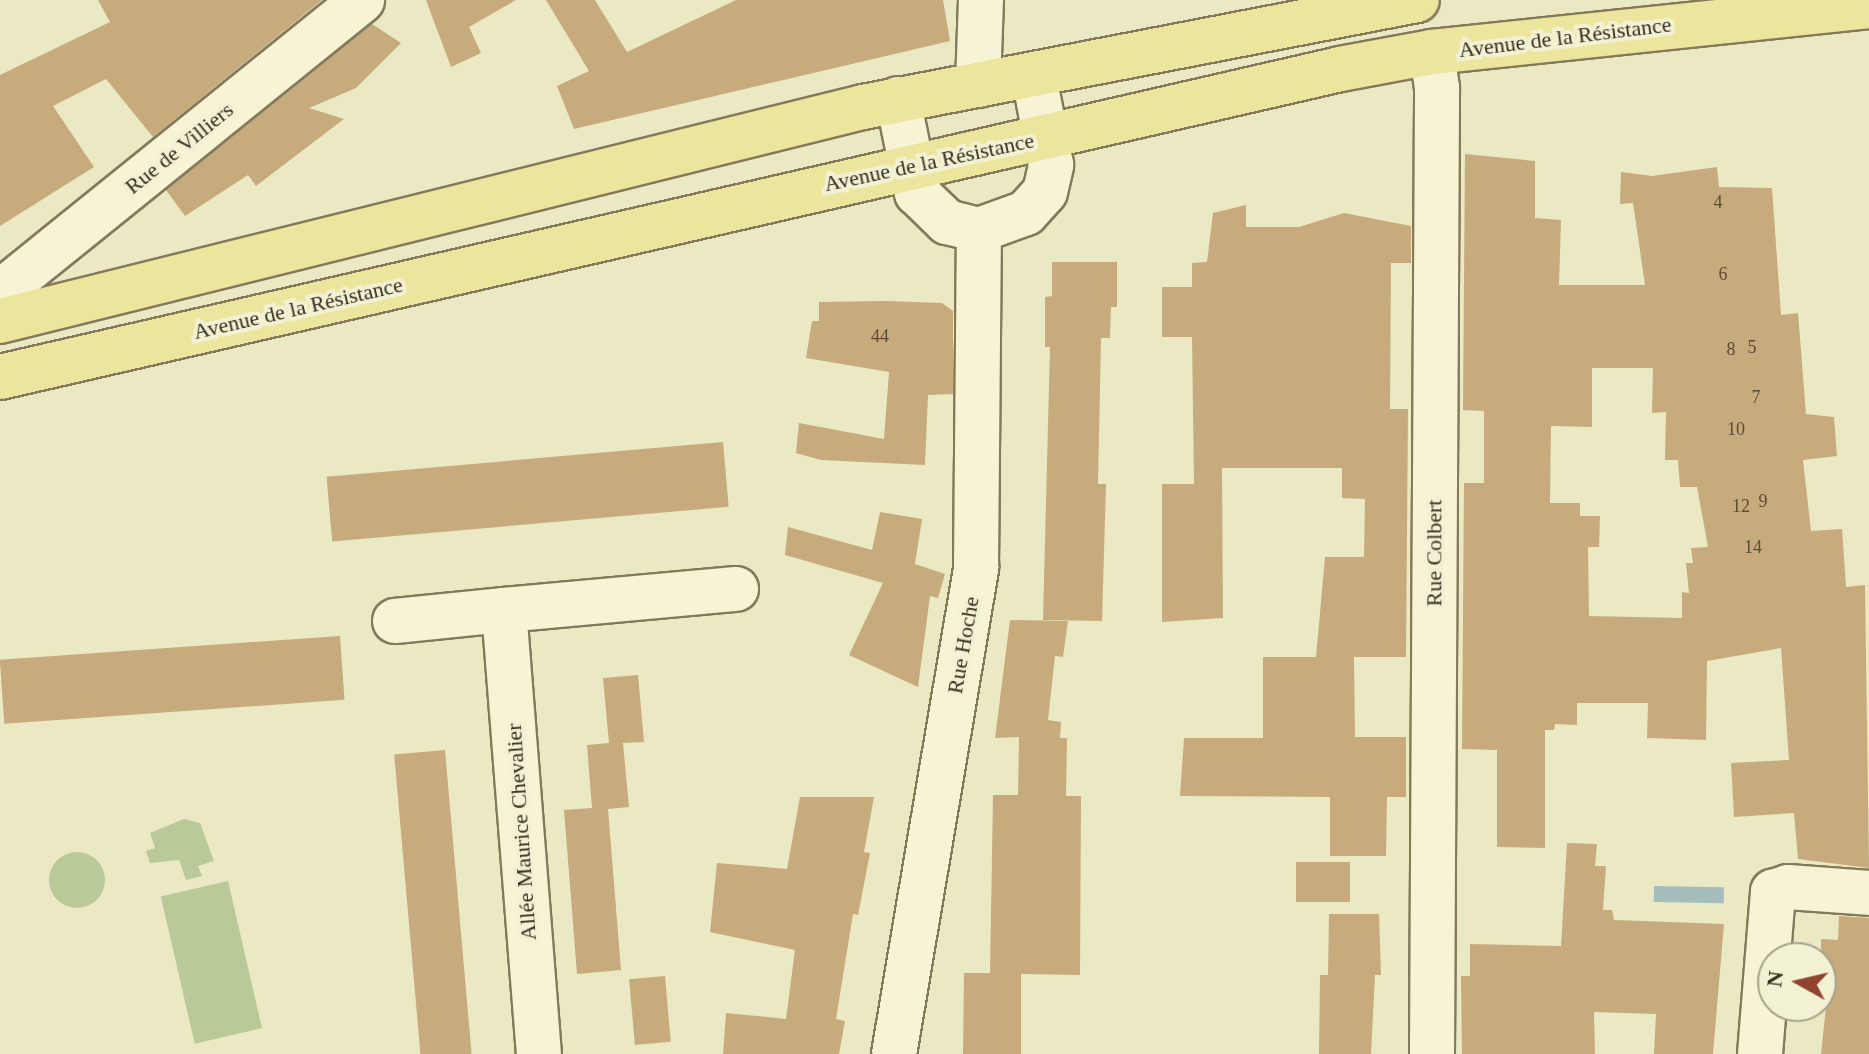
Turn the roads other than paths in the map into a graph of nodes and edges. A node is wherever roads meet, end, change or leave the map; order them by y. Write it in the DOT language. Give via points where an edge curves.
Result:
graph roads {
  1 [pos="362,0"];
  2 [pos="981,0"];
  3 [pos="1417,0"];
  4 [pos="1869,6"];
  5 [pos="1432,52"];
  6 [pos="1034,77"];
  7 [pos="978,85"];
  8 [pos="898,99"];
  9 [pos="1045,137"];
  10 [pos="912,167"];
  11 [pos="979,230"];
  12 [pos="0,299"];
  13 [pos="0,321"];
  14 [pos="0,377"];
  15 [pos="736,589"];
  16 [pos="504,610"];
  17 [pos="395,621"];
  18 [pos="1869,893"];
  19 [pos="539,1054"];
  20 [pos="894,1054"];
  21 [pos="1432,1054"];
  22 [pos="1760,1054"];
  1 -- 12 [label="street, Rue de Villiers" via="8,286"];
  2 -- 7 [label="street"];
  3 -- 6 [label="main road"];
  4 -- 5 [label="main road, Avenue de la Résistance"];
  5 -- 9 [label="main road, Avenue de la Résistance"];
  5 -- 21 [label="street, Rue Colbert" via="1437,101"];
  6 -- 7 [label="main road"];
  6 -- 9 [label="street"];
  7 -- 8 [label="main road"];
  8 -- 10 [label="street"];
  8 -- 13 [label="main road"];
  9 -- 10 [label="main road, Avenue de la Résistance"];
  9 -- 11 [label="street" via="1051,165 1045,192 1026,213"];
  10 -- 11 [label="street" via="917,193 933,210 947,222"];
  10 -- 14 [label="main road, Avenue de la Résistance"];
  11 -- 20 [label="street, Rue Hoche" via="976,567"];
  15 -- 16 [label="street"];
  16 -- 17 [label="street"];
  16 -- 19 [label="street, Allée Maurice Chevalier"];
  18 -- 22 [label="street" via="1788,887 1773,892"];
}
